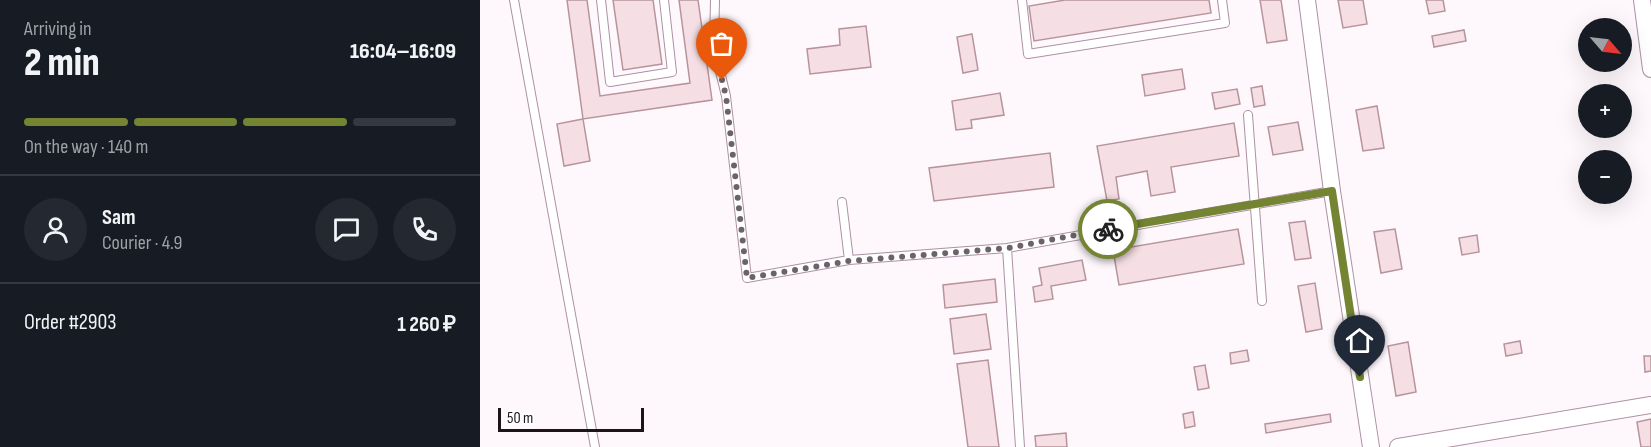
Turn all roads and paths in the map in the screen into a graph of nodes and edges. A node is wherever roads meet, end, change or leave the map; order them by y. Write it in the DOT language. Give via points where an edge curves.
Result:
graph roads {
  1 [pos="514,0"];
  2 [pos="601,0"];
  3 [pos="664,0"];
  4 [pos="715,0"];
  5 [pos="1022,0"];
  6 [pos="1222,0"];
  7 [pos="1307,0"];
  8 [pos="1646,6"];
  9 [pos="1651,69"];
  10 [pos="1248,115"];
  11 [pos="1332,191"];
  12 [pos="842,202"];
  13 [pos="1256,204"];
  14 [pos="1008,248"];
  15 [pos="849,261"];
  16 [pos="1262,301"];
  17 [pos="1651,405"];
  18 [pos="595,447"];
  19 [pos="1020,447"];
  20 [pos="1371,447"];
  21 [pos="1398,447"];
  1 -- 18 [label="lane"];
  2 -- 3 [label="lane" via="610,82 672,72"];
  4 -- 15 [label="lane" via="714,46 726,96 747,278"];
  5 -- 6 [label="lane" via="1028,54 1225,23"];
  7 -- 11 [label="street"];
  8 -- 9 [label="street"];
  10 -- 13 [label="lane"];
  11 -- 13 [label="lane"];
  11 -- 20 [label="street"];
  12 -- 15 [label="lane"];
  13 -- 14 [label="lane"];
  13 -- 16 [label="lane"];
  14 -- 15 [label="lane"];
  14 -- 19 [label="lane"];
  17 -- 21 [label="street"];
}
